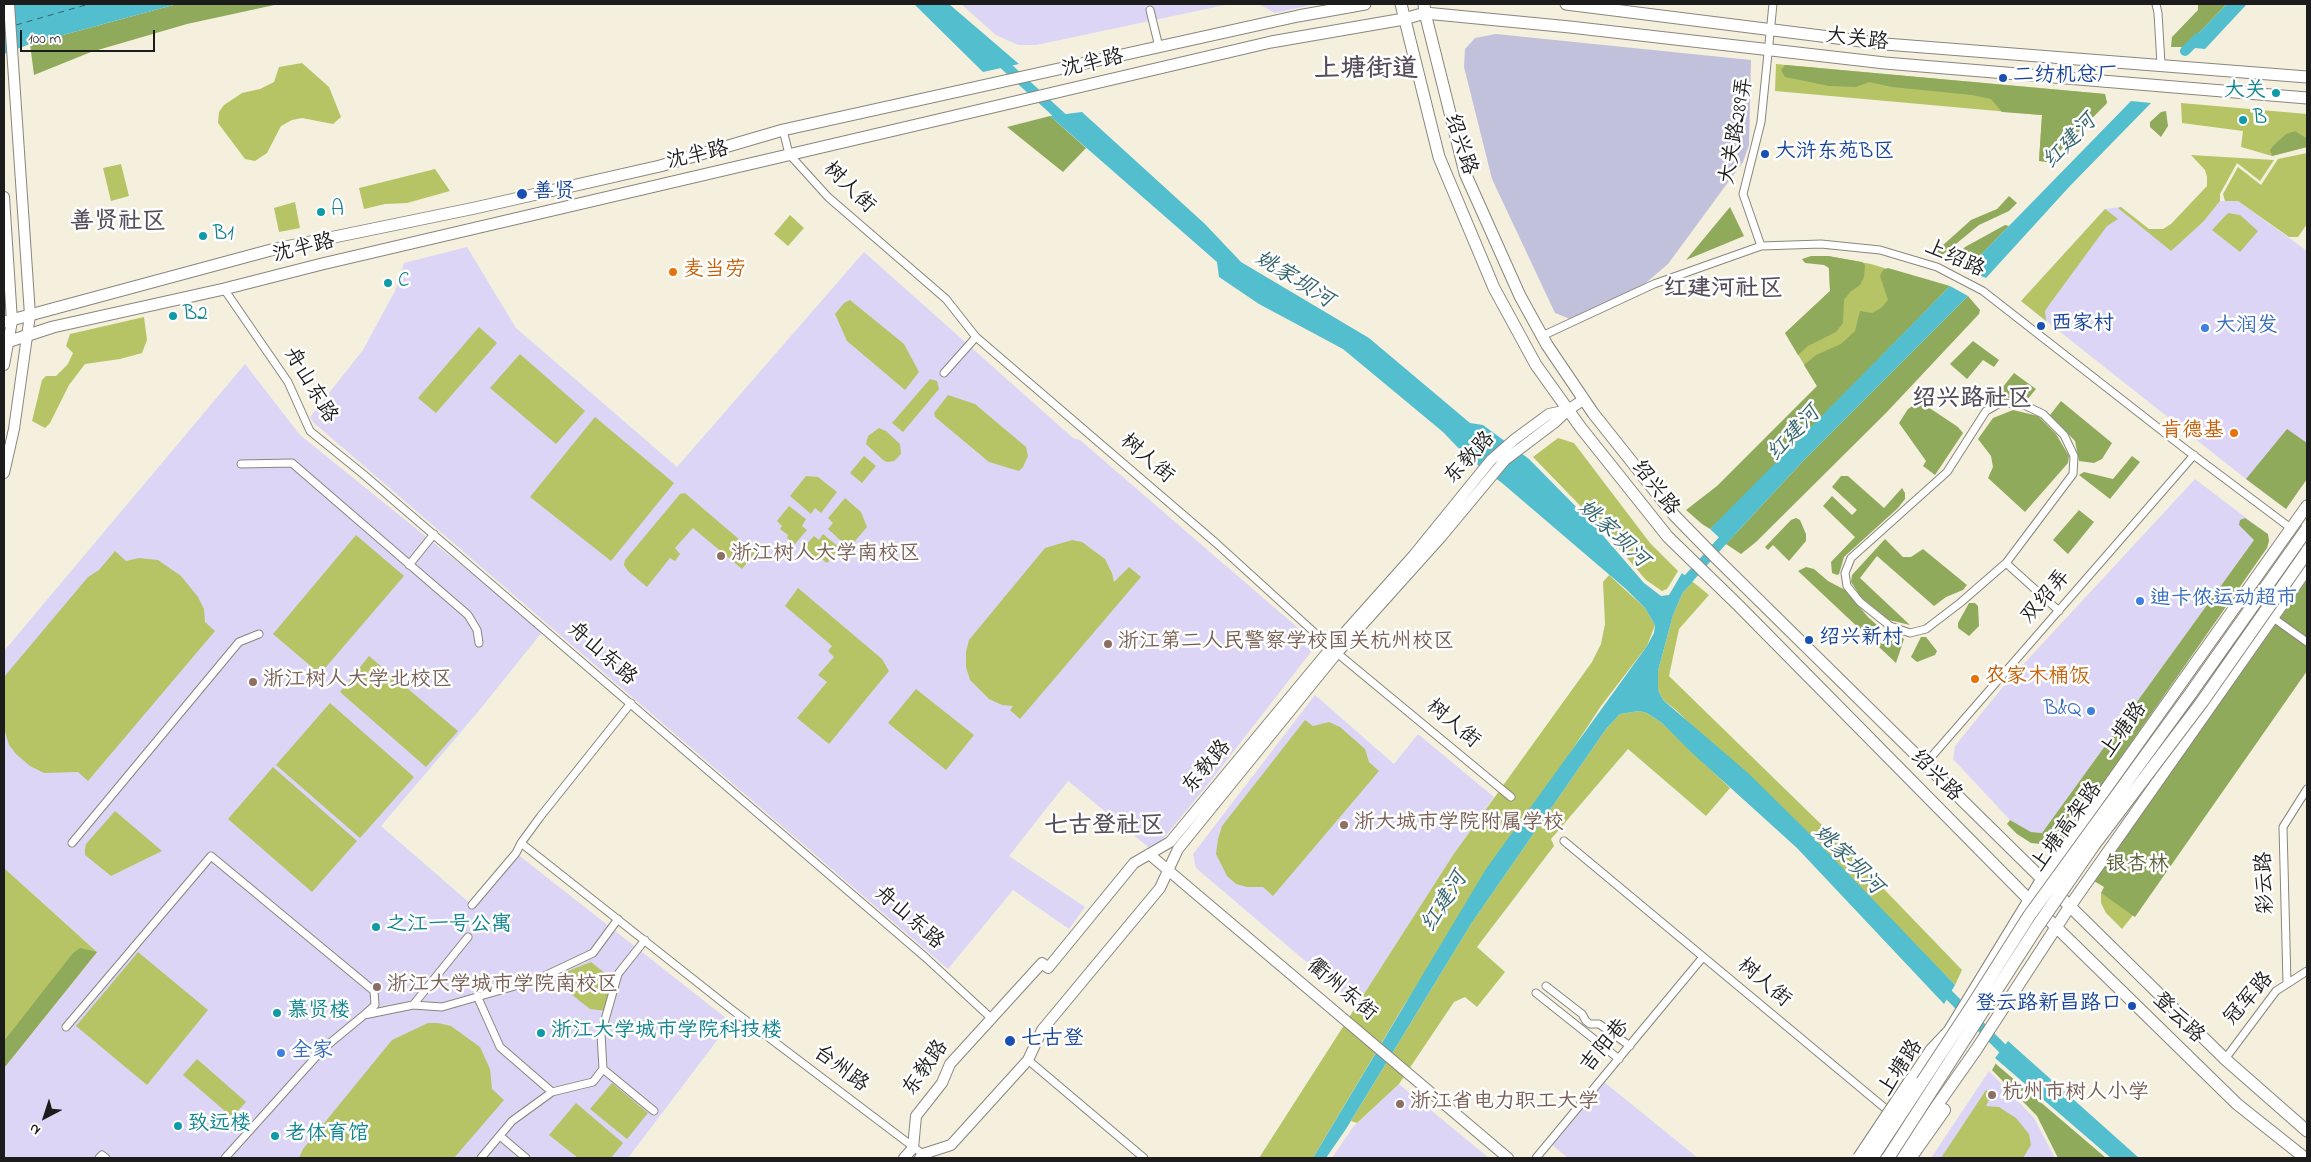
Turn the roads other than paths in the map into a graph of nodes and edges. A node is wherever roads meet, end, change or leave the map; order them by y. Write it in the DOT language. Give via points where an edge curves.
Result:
graph roads {
  1 [pos="8,4"];
  2 [pos="1365,4"];
  3 [pos="1401,4"];
  4 [pos="1566,4"];
  5 [pos="1772,4"];
  6 [pos="2156,4"];
  7 [pos="1424,9"];
  8 [pos="1150,10"];
  9 [pos="1404,19"];
  10 [pos="1771,29"];
  11 [pos="1159,47"];
  12 [pos="1769,49"];
  13 [pos="2161,64"];
  14 [pos="2307,77"];
  15 [pos="2307,98"];
  16 [pos="784,130"];
  17 [pos="789,154"];
  18 [pos="4,197"];
  19 [pos="1762,246"];
  20 [pos="224,289"];
  21 [pos="30,315"];
  22 [pos="8,321"];
  23 [pos="1542,336"];
  24 [pos="28,337"];
  25 [pos="976,337"];
  26 [pos="6,343"];
  27 [pos="4,365"];
  28 [pos="944,373"];
  29 [pos="1584,400"];
  30 [pos="1568,410"];
  31 [pos="2194,455"];
  32 [pos="241,464"];
  33 [pos="4,473"];
  34 [pos="2307,506"];
  35 [pos="2292,529"];
  36 [pos="2307,529"];
  37 [pos="434,534"];
  38 [pos="2307,552"];
  39 [pos="2006,563"];
  40 [pos="409,565"];
  41 [pos="2307,569"];
  42 [pos="2059,610"];
  43 [pos="2272,617"];
  44 [pos="259,634"];
  45 [pos="2307,642"];
  46 [pos="479,643"];
  47 [pos="1334,650"];
  48 [pos="631,703"];
  49 [pos="1926,763"];
  50 [pos="2307,789"];
  51 [pos="1511,797"];
  52 [pos="1564,841"];
  53 [pos="72,843"];
  54 [pos="521,843"];
  55 [pos="1149,854"];
  56 [pos="1168,870"];
  57 [pos="2042,879"];
  58 [pos="2029,898"];
  59 [pos="472,905"];
  60 [pos="2070,906"];
  61 [pos="618,919"];
  62 [pos="2056,927"];
  63 [pos="468,937"];
  64 [pos="645,940"];
  65 [pos="1704,957"];
  66 [pos="2307,971"];
  67 [pos="2287,983"];
  68 [pos="1546,986"];
  69 [pos="1536,992"];
  70 [pos="478,998"];
  71 [pos="413,1005"];
  72 [pos="364,1015"];
  73 [pos="991,1018"];
  74 [pos="66,1027"];
  75 [pos="1950,1029"];
  76 [pos="1630,1046"];
  77 [pos="1977,1048"];
  78 [pos="1619,1058"];
  79 [pos="2225,1059"];
  80 [pos="1028,1060"];
  81 [pos="603,1070"];
  82 [pos="1911,1080"];
  83 [pos="552,1092"];
  84 [pos="1944,1110"];
  85 [pos="654,1111"];
  86 [pos="1894,1116"];
  87 [pos="2307,1131"];
  88 [pos="500,1136"];
  89 [pos="913,1148"];
  90 [pos="924,1157"];
  91 [pos="99,1158"];
  92 [pos="106,1158"];
  93 [pos="225,1158"];
  94 [pos="481,1158"];
  95 [pos="526,1158"];
  96 [pos="904,1158"];
  97 [pos="1144,1158"];
  98 [pos="1508,1158"];
  99 [pos="1536,1158"];
  100 [pos="1859,1158"];
  101 [pos="1866,1158"];
  102 [pos="1872,1158"];
  103 [pos="1888,1158"];
  104 [pos="1900,1158"];
  105 [pos="1910,1158"];
  106 [pos="2305,1158"];
  1 -- 21 [label="street"];
  2 -- 11 [label="main road, 沈半路"];
  3 -- 9 [label="main road, 绍兴路"];
  4 -- 10 [label="main road, 大关路"];
  5 -- 10 [label="street, 大关路289弄"];
  6 -- 13 [label="street"];
  7 -- 9 [label="main road, 大关路"];
  7 -- 12 [label="main road, 大关路"];
  7 -- 23 [label="main road, 绍兴路" via="1465,173 1520,296"];
  8 -- 11 [label="street"];
  9 -- 17 [label="main road, 沈半路" via="1271,42"];
  9 -- 30 [label="main road, 绍兴路" via="1440,156 1487,272 1536,365"];
  10 -- 12 [label="street, 大关路289弄"];
  10 -- 13 [label="main road, 大关路" via="1885,44"];
  11 -- 16 [label="main road, 沈半路"];
  12 -- 15 [label="main road, 大关路" via="1885,63"];
  12 -- 19 [label="street, 大关路289弄" via="1761,122 1743,194"];
  13 -- 14 [label="main road, 大关路"];
  16 -- 17 [label="street"];
  16 -- 21 [label="main road, 沈半路" via="660,166 271,250"];
  17 -- 20 [label="main road, 沈半路"];
  17 -- 25 [label="street, 树人街" via="828,197 946,299"];
  18 -- 22 [label="street"];
  19 -- 23 [label="street, 上绍路" via="1654,284"];
  19 -- 31 [label="street, 上绍路" via="1821,244 1872,249 1937,267 1983,291"];
  20 -- 24 [label="main road, 沈半路" via="53,327"];
  20 -- 37 [label="street, 舟山东路" via="288,382 310,431"];
  21 -- 22 [label="main road, 沈半路"];
  21 -- 24 [label="street"];
  22 -- 26 [label="street"];
  23 -- 29 [label="main road, 绍兴路"];
  24 -- 26 [label="main road, 沈半路"];
  24 -- 33 [label="street"];
  25 -- 28 [label="street"];
  25 -- 47 [label="street, 树人街" via="1216,543"];
  26 -- 27 [label="street"];
  29 -- 30 [label="street, 东教路"];
  29 -- 49 [label="main road, 绍兴路" via="1674,515"];
  30 -- 47 [label="street, 东教路" via="1552,419 1466,497 1441,537"];
  30 -- 58 [label="main road, 绍兴路" via="1668,537"];
  31 -- 35 [label="street, 上绍路"];
  31 -- 42 [label="street, 双绍弄"];
  32 -- 40 [label="street" via="292,463"];
  34 -- 35 [label="main road, 上塘路"];
  35 -- 57 [label="main road, 上塘路"];
  36 -- 102 [label="highway, 上塘高架路, bridge" via="2029,916"];
  37 -- 40 [label="street"];
  37 -- 48 [label="street, 舟山东路"];
  38 -- 103 [label="highway, 上塘高架路, bridge" via="2202,702 2093,846"];
  39 -- 39 [label="street" via="1926,629 1910,633 1890,626 1860,602 1847,586 1845,573 1851,558 1947,472 1986,411 2000,403 2022,404 2043,414 2064,435 2074,456 2073,474"];
  39 -- 42 [label="street"];
  40 -- 46 [label="street" via="468,614 477,630"];
  41 -- 43 [label="main road"];
  42 -- 49 [label="street, 双绍弄"];
  43 -- 45 [label="street"];
  43 -- 60 [label="main road"];
  44 -- 53 [label="street" via="240,642"];
  47 -- 51 [label="street, 树人街"];
  47 -- 55 [label="street, 东教路" via="1170,842"];
  47 -- 56 [label="street, 东教路" via="1178,849"];
  48 -- 54 [label="street"];
  48 -- 73 [label="street, 舟山东路"];
  49 -- 57 [label="main road, 绍兴路"];
  50 -- 67 [label="street, 彩云路" via="2283,827"];
  52 -- 65 [label="street, 树人街"];
  54 -- 59 [label="street" via="516,854"];
  54 -- 61 [label="street, 台州路"];
  55 -- 56 [label="street, 衢州东街"];
  55 -- 73 [label="street, 东教路" via="1134,863 1048,968 1042,963"];
  56 -- 80 [label="street, 东教路" via="1160,888 1042,1030"];
  56 -- 98 [label="street, 衢州东街"];
  57 -- 58 [label="main road, 上塘路"];
  57 -- 60 [label="main road, 登云路"];
  58 -- 62 [label="main road, 登云路"];
  58 -- 75 [label="main road, 上塘路"];
  60 -- 62 [label="main road"];
  60 -- 79 [label="main road, 登云路"];
  61 -- 64 [label="street, 台州路"];
  61 -- 70 [label="street" via="593,953 536,980"];
  62 -- 77 [label="main road"];
  62 -- 106 [label="main road, 登云路" via="2237,1104"];
  63 -- 71 [label="street"];
  64 -- 81 [label="street" via="618,974 601,1034"];
  64 -- 89 [label="street, 台州路"];
  65 -- 76 [label="street, 吉阳巷"];
  65 -- 86 [label="street, 树人街"];
  66 -- 67 [label="street, 冠军路"];
  67 -- 79 [label="street, 冠军路" via="2276,991"];
  68 -- 76 [label="street" via="1590,1024 1599,1024"];
  69 -- 78 [label="street"];
  70 -- 71 [label="street" via="442,1007"];
  70 -- 83 [label="street" via="500,1047"];
  71 -- 72 [label="street"];
  72 -- 74 [label="street" via="375,1006 374,991 212,856"];
  72 -- 93 [label="street" via="324,1048"];
  73 -- 89 [label="street, 东教路" via="950,1064 942,1083 916,1116"];
  75 -- 82 [label="main road"];
  75 -- 86 [label="main road, 上塘路"];
  76 -- 78 [label="street, 吉阳巷"];
  77 -- 84 [label="main road" via="1971,1067"];
  77 -- 104 [label="main road"];
  78 -- 99 [label="street, 吉阳巷"];
  79 -- 87 [label="main road, 登云路"];
  80 -- 90 [label="street, 东教路" via="951,1145"];
  80 -- 97 [label="street"];
  81 -- 83 [label="street" via="594,1082"];
  81 -- 85 [label="street"];
  82 -- 100 [label="highway, bridge"];
  83 -- 88 [label="street" via="512,1121"];
  84 -- 105 [label="highway"];
  86 -- 101 [label="main road, 上塘路"];
  88 -- 94 [label="street"];
  88 -- 95 [label="street"];
  89 -- 90 [label="street, 台州路"];
  89 -- 96 [label="street"];
  91 -- 92 [label="street" via="102,1155"];
}
